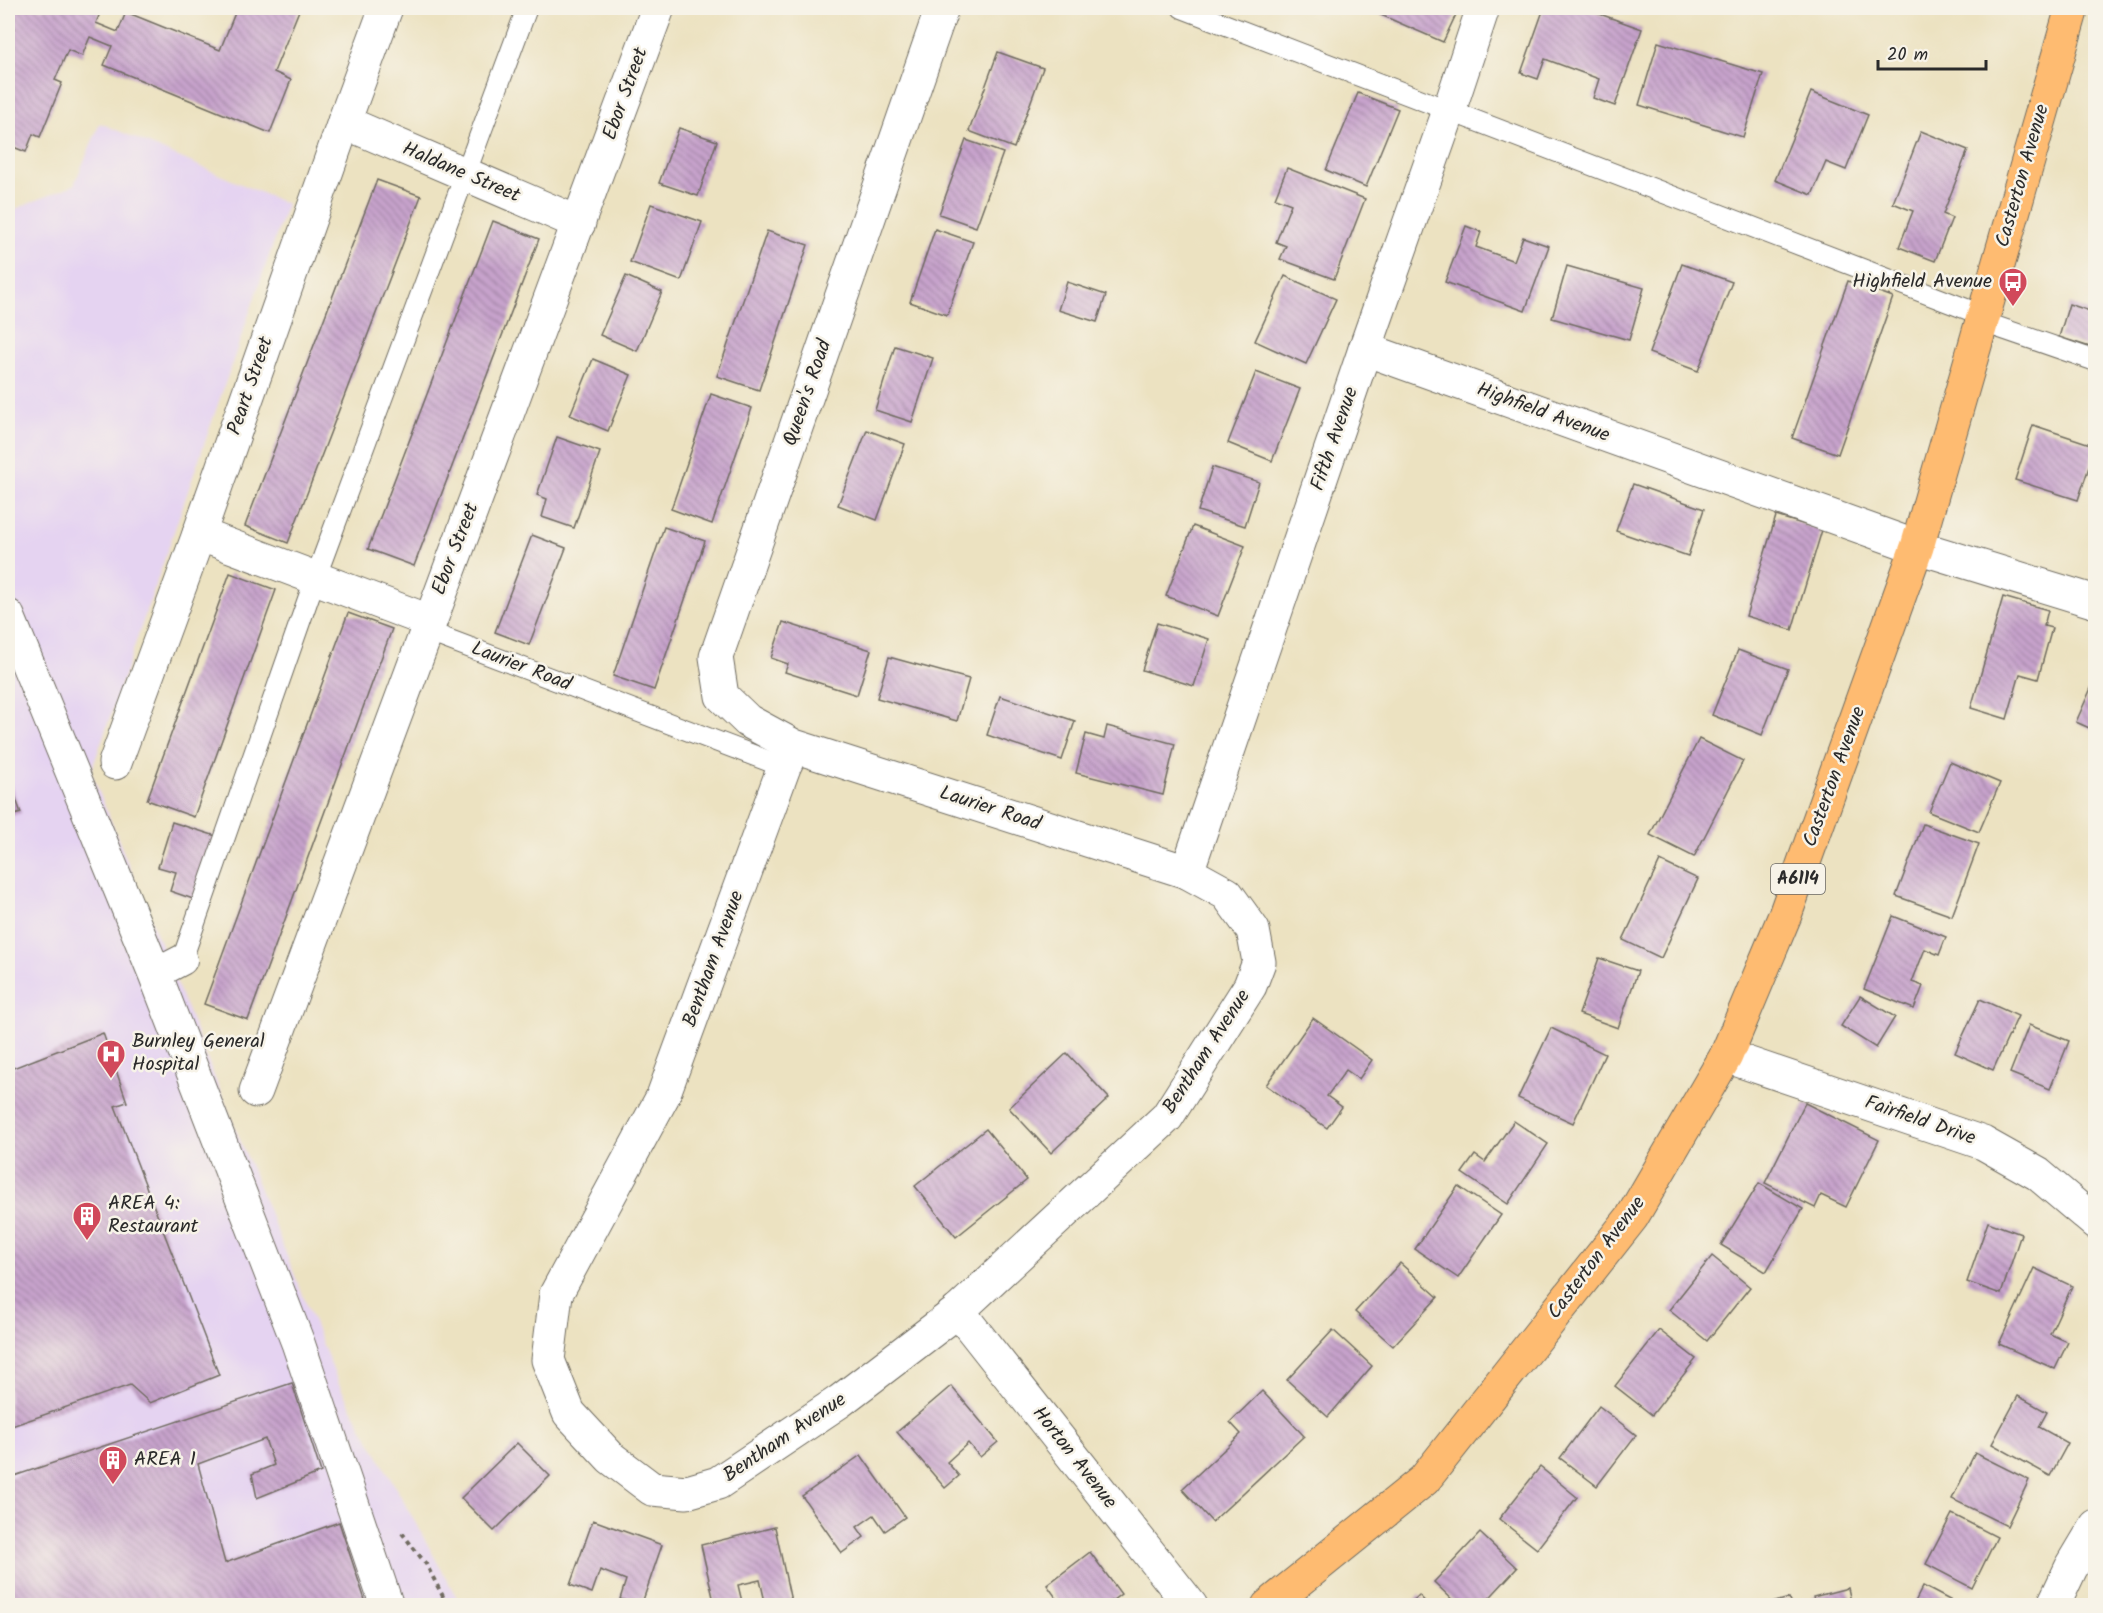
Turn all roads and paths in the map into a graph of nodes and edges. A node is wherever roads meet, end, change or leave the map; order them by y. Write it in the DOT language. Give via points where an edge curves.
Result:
graph roads {
  1 [pos="386,8"];
  2 [pos="527,8"];
  3 [pos="658,8"];
  4 [pos="942,8"];
  5 [pos="1182,8"];
  6 [pos="1483,8"];
  7 [pos="2072,8"];
  8 [pos="1449,111"];
  9 [pos="344,122"];
  10 [pos="466,175"];
  11 [pos="579,223"];
  12 [pos="1981,318"];
  13 [pos="1365,349"];
  14 [pos="2096,361"];
  15 [pos="199,534"];
  16 [pos="1917,547"];
  17 [pos="315,579"];
  18 [pos="2096,602"];
  19 [pos="8,618"];
  20 [pos="428,626"];
  21 [pos="789,756"];
  22 [pos="115,763"];
  23 [pos="1187,872"];
  24 [pos="169,967"];
  25 [pos="1726,1056"];
  26 [pos="256,1091"];
  27 [pos="2096,1223"];
  28 [pos="958,1311"];
  29 [pos="2096,1527"];
  30 [pos="387,1605"];
  31 [pos="1191,1605"];
  32 [pos="1268,1605"];
  33 [pos="2053,1605"];
  1 -- 9 [label="street, Peart Street"];
  2 -- 10 [label="lane"];
  3 -- 11 [label="street, Ebor Street"];
  4 -- 21 [label="street, Queen's Road" via="716,657 722,696"];
  5 -- 8 [label="lane"];
  6 -- 8 [label="street, Fifth Avenue"];
  7 -- 12 [label="highway, Casterton Avenue / A6114"];
  8 -- 12 [label="lane"];
  8 -- 13 [label="street, Fifth Avenue"];
  9 -- 10 [label="street, Haldane Street"];
  9 -- 15 [label="street, Peart Street"];
  10 -- 11 [label="street, Haldane Street"];
  10 -- 17 [label="lane"];
  11 -- 20 [label="street, Ebor Street"];
  12 -- 14 [label="lane"];
  12 -- 16 [label="highway, Casterton Avenue / A6114"];
  13 -- 16 [label="street, Highfield Avenue"];
  13 -- 23 [label="street, Fifth Avenue"];
  15 -- 17 [label="street, Laurier Road"];
  15 -- 22 [label="street, Peart Street"];
  16 -- 18 [label="street, Highfield Avenue"];
  16 -- 25 [label="highway, Casterton Avenue / A6114" via="1785,915"];
  17 -- 20 [label="street, Laurier Road"];
  17 -- 24 [label="lane"];
  19 -- 24 [label="street"];
  20 -- 21 [label="lane, Laurier Road"];
  20 -- 26 [label="street, Ebor Street"];
  21 -- 23 [label="street, Laurier Road"];
  21 -- 28 [label="street, Bentham Avenue" via="663,1096 556,1294 548,1360 569,1413 611,1458 652,1489 687,1492 718,1483 840,1401"];
  23 -- 28 [label="street, Bentham Avenue" via="1227,894 1254,930 1259,962 1250,986 1167,1117"];
  24 -- 30 [label="street"];
  25 -- 27 [label="street, Fairfield Drive" via="1983,1143 2038,1174"];
  25 -- 32 [label="highway, Casterton Avenue / A6114" via="1632,1217 1424,1480"];
  28 -- 31 [label="street, Horton Avenue"];
  29 -- 33 [label="street"];
}
